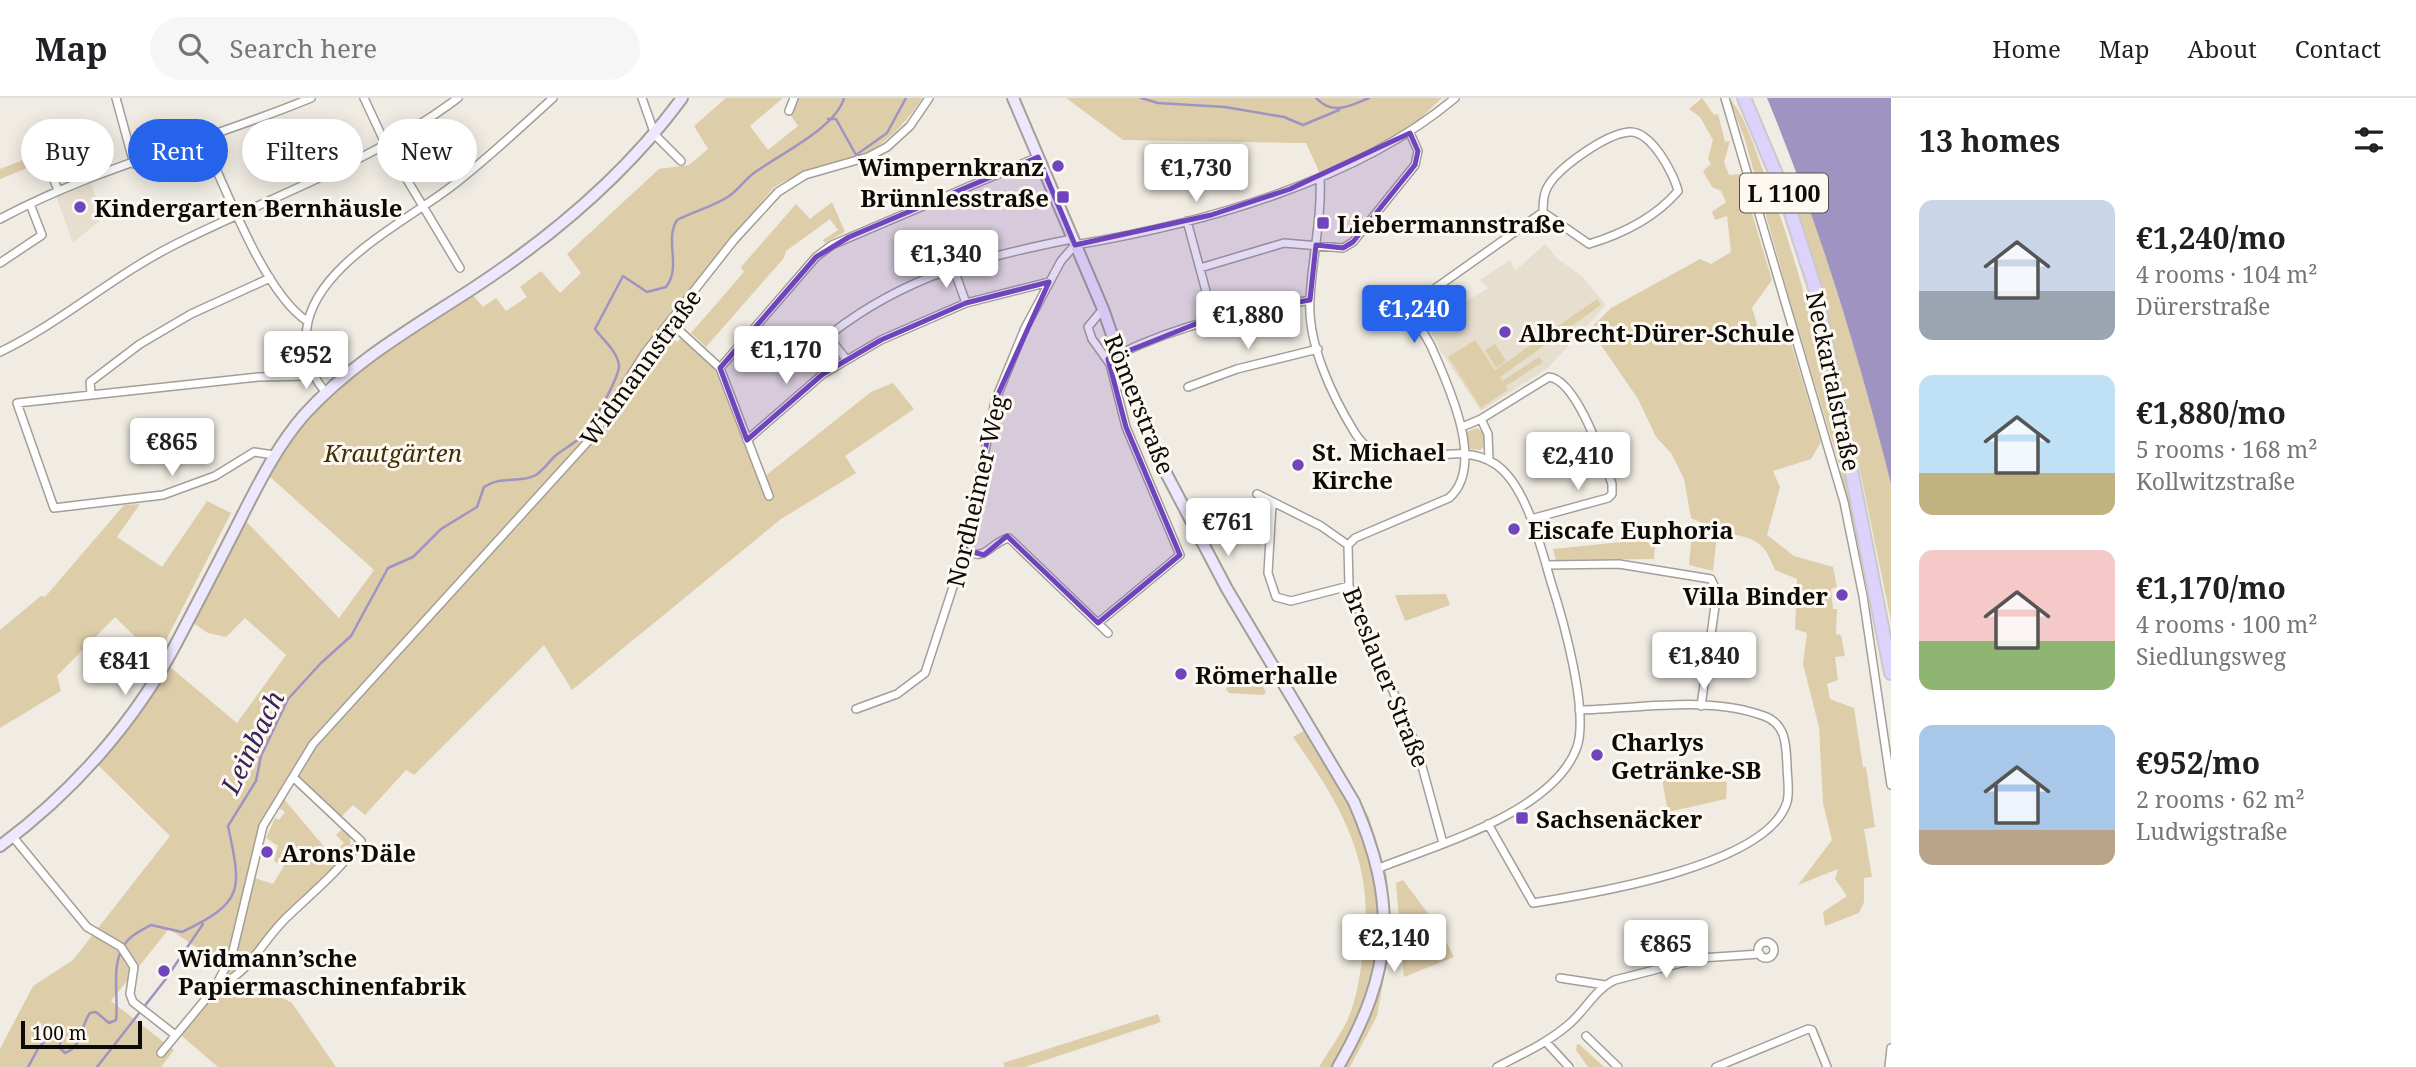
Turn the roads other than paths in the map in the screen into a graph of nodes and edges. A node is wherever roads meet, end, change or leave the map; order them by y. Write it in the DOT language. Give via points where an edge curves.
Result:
graph roads {
  1 [pos="116,98"];
  2 [pos="310,98"];
  3 [pos="364,98"];
  4 [pos="458,98"];
  5 [pos="553,98"];
  6 [pos="642,98"];
  7 [pos="682,98"];
  8 [pos="794,98"];
  9 [pos="929,98"];
  10 [pos="1013,98"];
  11 [pos="1455,98"];
  12 [pos="1726,98"];
  13 [pos="1744,98"];
  14 [pos="789,111"];
  15 [pos="430,119"];
  16 [pos="377,126"];
  17 [pos="228,129"];
  18 [pos="1410,133"];
  19 [pos="655,135"];
  20 [pos="128,142"];
  21 [pos="377,147"];
  22 [pos="1038,157"];
  23 [pos="681,161"];
  24 [pos="128,166"];
  25 [pos="1320,178"];
  26 [pos="55,182"];
  27 [pos="224,182"];
  28 [pos="408,182"];
  29 [pos="58,190"];
  30 [pos="30,204"];
  31 [pos="424,208"];
  32 [pos="1543,212"];
  33 [pos="239,214"];
  34 [pos="0,219"];
  35 [pos="1186,221"];
  36 [pos="1073,242"];
  37 [pos="1316,245"];
  38 [pos="0,263"];
  39 [pos="953,267"];
  40 [pos="460,268"];
  41 [pos="1200,268"];
  42 [pos="270,278"];
  43 [pos="1049,282"];
  44 [pos="1310,300"];
  45 [pos="966,303"];
  46 [pos="1103,309"];
  47 [pos="1213,317"];
  48 [pos="307,321"];
  49 [pos="670,322"];
  50 [pos="1318,349"];
  51 [pos="0,352"];
  52 [pos="1119,354"];
  53 [pos="846,359"];
  54 [pos="720,368"];
  55 [pos="313,376"];
  56 [pos="1188,387"];
  57 [pos="326,392"];
  58 [pos="91,393"];
  59 [pos="1480,419"];
  60 [pos="1462,427"];
  61 [pos="747,440"];
  62 [pos="1466,452"];
  63 [pos="274,455"];
  64 [pos="1486,459"];
  65 [pos="1257,494"];
  66 [pos="769,496"];
  67 [pos="1272,504"];
  68 [pos="1531,520"];
  69 [pos="1348,545"];
  70 [pos="965,550"];
  71 [pos="1546,565"];
  72 [pos="1349,586"];
  73 [pos="1098,623"];
  74 [pos="1108,633"];
  75 [pos="1891,673"];
  76 [pos="1701,706"];
  77 [pos="856,709"];
  78 [pos="1579,710"];
  79 [pos="293,778"];
  80 [pos="1891,785"];
  81 [pos="1488,824"];
  82 [pos="13,837"];
  83 [pos="1443,844"];
  84 [pos="0,846"];
  85 [pos="1378,868"];
  86 [pos="1760,954"];
  87 [pos="1560,978"];
  88 [pos="1605,985"];
  89 [pos="214,989"];
  90 [pos="174,1034"];
  91 [pos="1586,1037"];
  92 [pos="1546,1042"];
  93 [pos="1891,1048"];
  94 [pos="161,1053"];
  95 [pos="1338,1067"];
  96 [pos="1497,1067"];
  97 [pos="1569,1067"];
  98 [pos="1618,1067"];
  99 [pos="1716,1067"];
  100 [pos="1827,1067"];
  101 [pos="1889,1067"];
  1 -- 20 [label="street"];
  2 -- 17 [label="street"];
  3 -- 16 [label="street"];
  4 -- 15 [label="street"];
  5 -- 31 [label="street"];
  6 -- 19 [label="street"];
  7 -- 19 [label="main road"];
  8 -- 14 [label="street"];
  9 -- 49 [label="street, Widmannstraße" via="887,148 806,174 778,192"];
  10 -- 22 [label="main road, Römerstraße"];
  11 -- 18 [label="street"];
  12 -- 80 [label="street" via="1844,502"];
  13 -- 75 [label="main road, Neckartalstraße / L 1100" via="1786,198 1816,291"];
  18 -- 25 [label="street"];
  18 -- 37 [label="street" via="1418,151 1415,165 1353,242 1343,248"];
  19 -- 23 [label="street"];
  19 -- 57 [label="main road" via="603,186 519,256 356,365"];
  21 -- 33 [label="street"];
  22 -- 36 [label="main road, Römerstraße"];
  22 -- 54 [label="street" via="832,245 816,257"];
  24 -- 29 [label="street"];
  25 -- 35 [label="street"];
  25 -- 37 [label="street"];
  26 -- 29 [label="street"];
  27 -- 33 [label="street"];
  28 -- 31 [label="street"];
  29 -- 30 [label="street"];
  30 -- 34 [label="street"];
  30 -- 38 [label="street" via="42,234"];
  31 -- 40 [label="street"];
  31 -- 48 [label="street" via="372,240 343,267 316,301"];
  32 -- 32 [label="street" via="1546,189 1558,175 1584,152 1628,132 1639,134 1655,148 1678,191 1657,212 1589,244"];
  32 -- 60 [label="street" via="1413,308"];
  33 -- 42 [label="street"];
  33 -- 51 [label="street" via="174,245"];
  35 -- 36 [label="street"];
  35 -- 41 [label="street"];
  36 -- 39 [label="street" via="991,255"];
  36 -- 43 [label="street, Nordheimer Weg"];
  36 -- 46 [label="main road, Römerstraße"];
  37 -- 41 [label="street" via="1284,243"];
  37 -- 44 [label="street"];
  39 -- 45 [label="street"];
  39 -- 53 [label="street" via="881,298 832,333 831,340"];
  41 -- 47 [label="street"];
  42 -- 48 [label="street" via="295,313"];
  42 -- 58 [label="street" via="191,314 140,344 90,382"];
  43 -- 45 [label="street"];
  43 -- 70 [label="street, Nordheimer Weg" via="1012,355 995,401"];
  44 -- 47 [label="street"];
  44 -- 50 [label="street"];
  45 -- 53 [label="street"];
  46 -- 52 [label="main road, Römerstraße"];
  46 -- 73 [label="street, Römerstraße" via="1088,327 1110,364 1126,427 1180,555"];
  47 -- 52 [label="street"];
  48 -- 55 [label="street" via="305,341"];
  49 -- 54 [label="street"];
  49 -- 79 [label="street, Widmannstraße" via="621,388 592,438 345,707 313,744"];
  50 -- 56 [label="street" via="1237,369"];
  50 -- 62 [label="street" via="1336,396 1370,450 1399,460"];
  52 -- 85 [label="main road, Römerstraße" via="1167,475 1247,623 1354,802"];
  53 -- 61 [label="street"];
  54 -- 61 [label="street"];
  55 -- 57 [label="street"];
  55 -- 58 [label="street" via="265,376"];
  57 -- 63 [label="main road"];
  58 -- 63 [label="street" via="17,403 54,508 163,495 215,476 254,452"];
  59 -- 60 [label="street"];
  59 -- 64 [label="street" via="1488,433"];
  59 -- 68 [label="street" via="1549,377 1567,387 1585,417 1612,494"];
  60 -- 62 [label="street"];
  61 -- 66 [label="street"];
  62 -- 64 [label="street"];
  62 -- 69 [label="street" via="1458,485 1449,498"];
  63 -- 82 [label="main road" via="142,701 83,773"];
  64 -- 68 [label="street" via="1512,482"];
  65 -- 67 [label="street"];
  67 -- 69 [label="street" via="1321,526"];
  67 -- 72 [label="street" via="1268,573 1276,597 1291,601"];
  68 -- 71 [label="street"];
  69 -- 72 [label="street, Breslauer Straße"];
  70 -- 73 [label="street" via="974,556 984,555 1009,538"];
  70 -- 77 [label="street, Nordheimer Weg" via="925,673 897,694"];
  71 -- 76 [label="street" via="1619,564 1711,579 1717,592"];
  71 -- 78 [label="street" via="1560,610"];
  72 -- 83 [label="street, Breslauer Straße" via="1417,748"];
  73 -- 74 [label="street"];
  76 -- 78 [label="street"];
  76 -- 81 [label="street" via="1768,717 1781,727 1788,801 1780,816 1737,849 1684,872 1533,904"];
  78 -- 81 [label="street" via="1578,745 1564,768 1527,803"];
  79 -- 89 [label="street, Widmannstraße" via="263,826 232,955"];
  79 -- 89 [label="street" via="361,841 274,932 243,972"];
  81 -- 83 [label="street"];
  82 -- 84 [label="main road"];
  82 -- 90 [label="street" via="87,927 121,947 134,967 130,994 137,1007"];
  83 -- 85 [label="street"];
  85 -- 95 [label="main road, Römerstraße" via="1385,919 1381,963 1362,1020"];
  86 -- 88 [label="street" via="1701,958"];
  87 -- 88 [label="street"];
  88 -- 92 [label="street" via="1577,1017"];
  89 -- 90 [label="street"];
  90 -- 94 [label="street"];
  91 -- 98 [label="street"];
  92 -- 96 [label="street"];
  92 -- 97 [label="street"];
  93 -- 101 [label="street"];
  99 -- 100 [label="street" via="1812,1030"];
}
